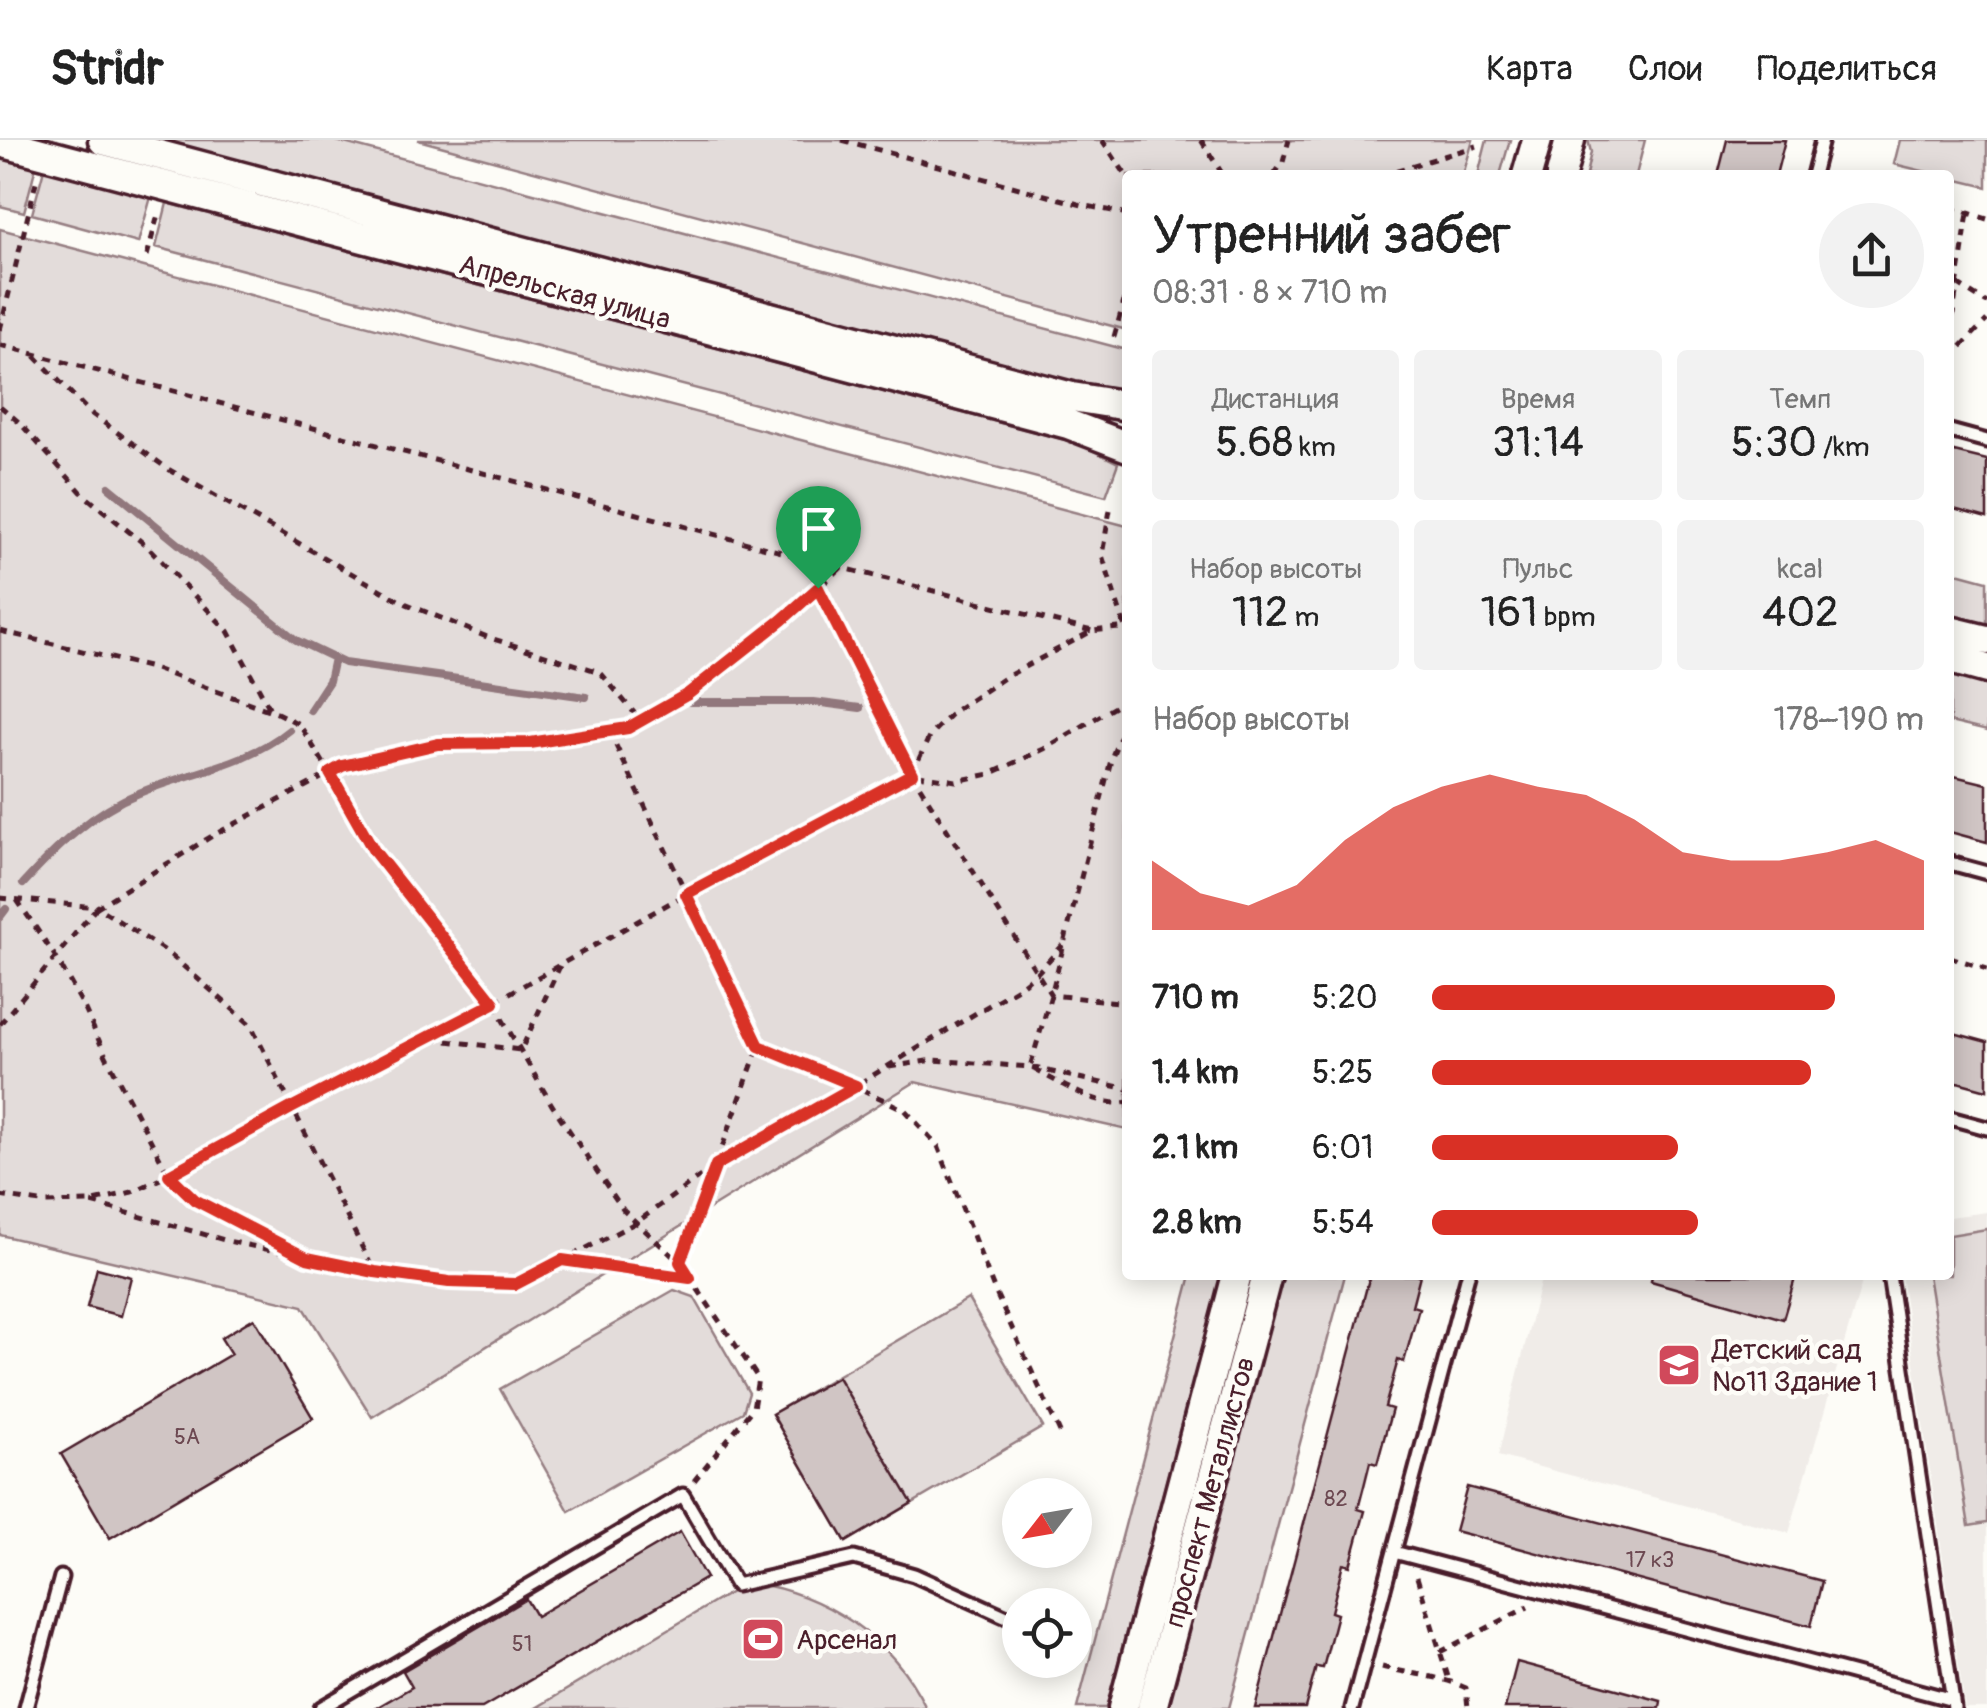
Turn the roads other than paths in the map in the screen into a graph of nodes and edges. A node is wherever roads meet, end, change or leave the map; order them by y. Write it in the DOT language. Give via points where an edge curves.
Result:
graph roads {
  1 [pos="103,140"];
  2 [pos="1537,140"];
  3 [pos="1570,140"];
  4 [pos="1822,140"];
  5 [pos="0,142"];
  6 [pos="1528,170"];
  7 [pos="1562,170"];
  8 [pos="1814,170"];
  9 [pos="1122,405"];
  10 [pos="1954,432"];
  11 [pos="1987,441"];
  12 [pos="1122,445"];
  13 [pos="1954,632"];
  14 [pos="1987,640"];
  15 [pos="1954,660"];
  16 [pos="1987,669"];
  17 [pos="1954,864"];
  18 [pos="1987,873"];
  19 [pos="1954,1119"];
  20 [pos="1987,1128"];
  21 [pos="1237,1280"];
  22 [pos="1266,1280"];
  23 [pos="1467,1280"];
  24 [pos="1891,1280"];
  25 [pos="1394,1552"];
  26 [pos="61,1576"];
  27 [pos="1002,1615"];
  28 [pos="1953,1704"];
  29 [pos="26,1708"];
  30 [pos="321,1708"];
  31 [pos="1122,1708"];
  32 [pos="1152,1708"];
  33 [pos="1352,1708"];
  1 -- 9 [label="street, Апрельская улица"];
  2 -- 6 [label="street"];
  3 -- 7 [label="street"];
  4 -- 8 [label="lane"];
  5 -- 12 [label="street, Апрельская улица" via="1068,424"];
  10 -- 11 [label="lane"];
  13 -- 14 [label="street"];
  15 -- 16 [label="street"];
  17 -- 18 [label="lane"];
  19 -- 20 [label="lane"];
  21 -- 31 [label="street, проспект Металлистов"];
  22 -- 32 [label="street, проспект Металлистов"];
  23 -- 25 [label="lane"];
  24 -- 28 [label="lane"];
  25 -- 28 [label="lane"];
  25 -- 33 [label="lane"];
  26 -- 29 [label="lane"];
  27 -- 30 [label="lane" via="914,1574 854,1558 736,1584 682,1495"];
}
